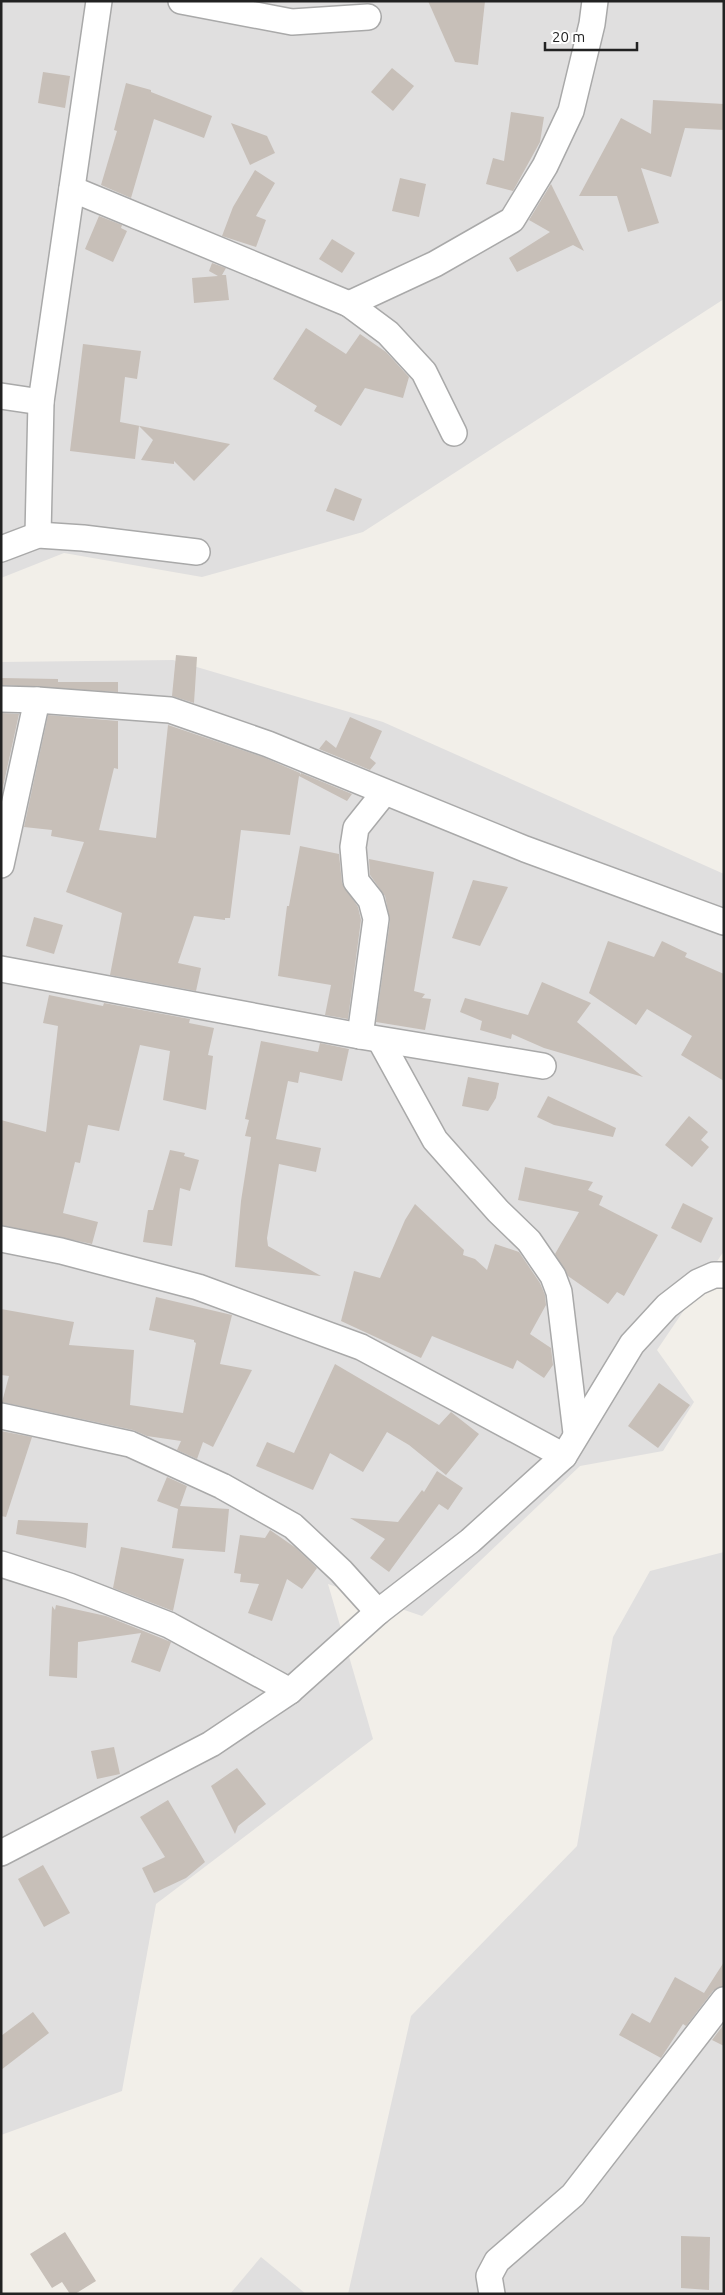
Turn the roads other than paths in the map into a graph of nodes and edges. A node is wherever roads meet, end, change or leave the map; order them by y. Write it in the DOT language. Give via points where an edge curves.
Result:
graph roads {
  1 [pos="99,1"];
  2 [pos="181,1"];
  3 [pos="595,1"];
  4 [pos="368,18"];
  5 [pos="72,189"];
  6 [pos="349,304"];
  7 [pos="1,396"];
  8 [pos="41,402"];
  9 [pos="454,434"];
  10 [pos="38,535"];
  11 [pos="1,549"];
  12 [pos="197,552"];
  13 [pos="1,699"];
  14 [pos="37,700"];
  15 [pos="384,793"];
  16 [pos="1,865"];
  17 [pos="724,922"];
  18 [pos="1,969"];
  19 [pos="370,1038"];
  20 [pos="543,1066"];
  21 [pos="1,1239"];
  22 [pos="724,1275"];
  23 [pos="1,1416"];
  24 [pos="576,1433"];
  25 [pos="564,1456"];
  26 [pos="1,1564"];
  27 [pos="378,1612"];
  28 [pos="290,1691"];
  29 [pos="1,1853"];
  30 [pos="724,2000"];
  31 [pos="492,2294"];
  1 -- 5 [label="street"];
  2 -- 4 [label="street" via="292,22"];
  3 -- 6 [label="street" via="571,111 545,166 512,220 435,264"];
  5 -- 6 [label="street"];
  5 -- 8 [label="street"];
  6 -- 9 [label="street" via="388,334 424,372"];
  7 -- 8 [label="street"];
  8 -- 10 [label="street"];
  10 -- 11 [label="street"];
  10 -- 12 [label="street"];
  13 -- 14 [label="street"];
  14 -- 15 [label="street" via="170,710 268,744"];
  14 -- 16 [label="street"];
  15 -- 17 [label="street"];
  15 -- 19 [label="street" via="356,828 353,847 356,881 370,900 376,919"];
  18 -- 19 [label="street"];
  19 -- 20 [label="street"];
  19 -- 24 [label="street" via="435,1140 529,1242 553,1276 559,1292"];
  21 -- 25 [label="street" via="61,1251 198,1287 361,1347"];
  22 -- 24 [label="street" via="714,1275 698,1282 661,1312 632,1344"];
  23 -- 27 [label="street" via="130,1444 222,1486 293,1526"];
  24 -- 25 [label="street"];
  25 -- 27 [label="street" via="470,1541"];
  26 -- 28 [label="street" via="169,1625"];
  27 -- 28 [label="street"];
  28 -- 29 [label="street" via="211,1744"];
  30 -- 31 [label="street" via="573,2195 497,2261 489,2276"];
}
